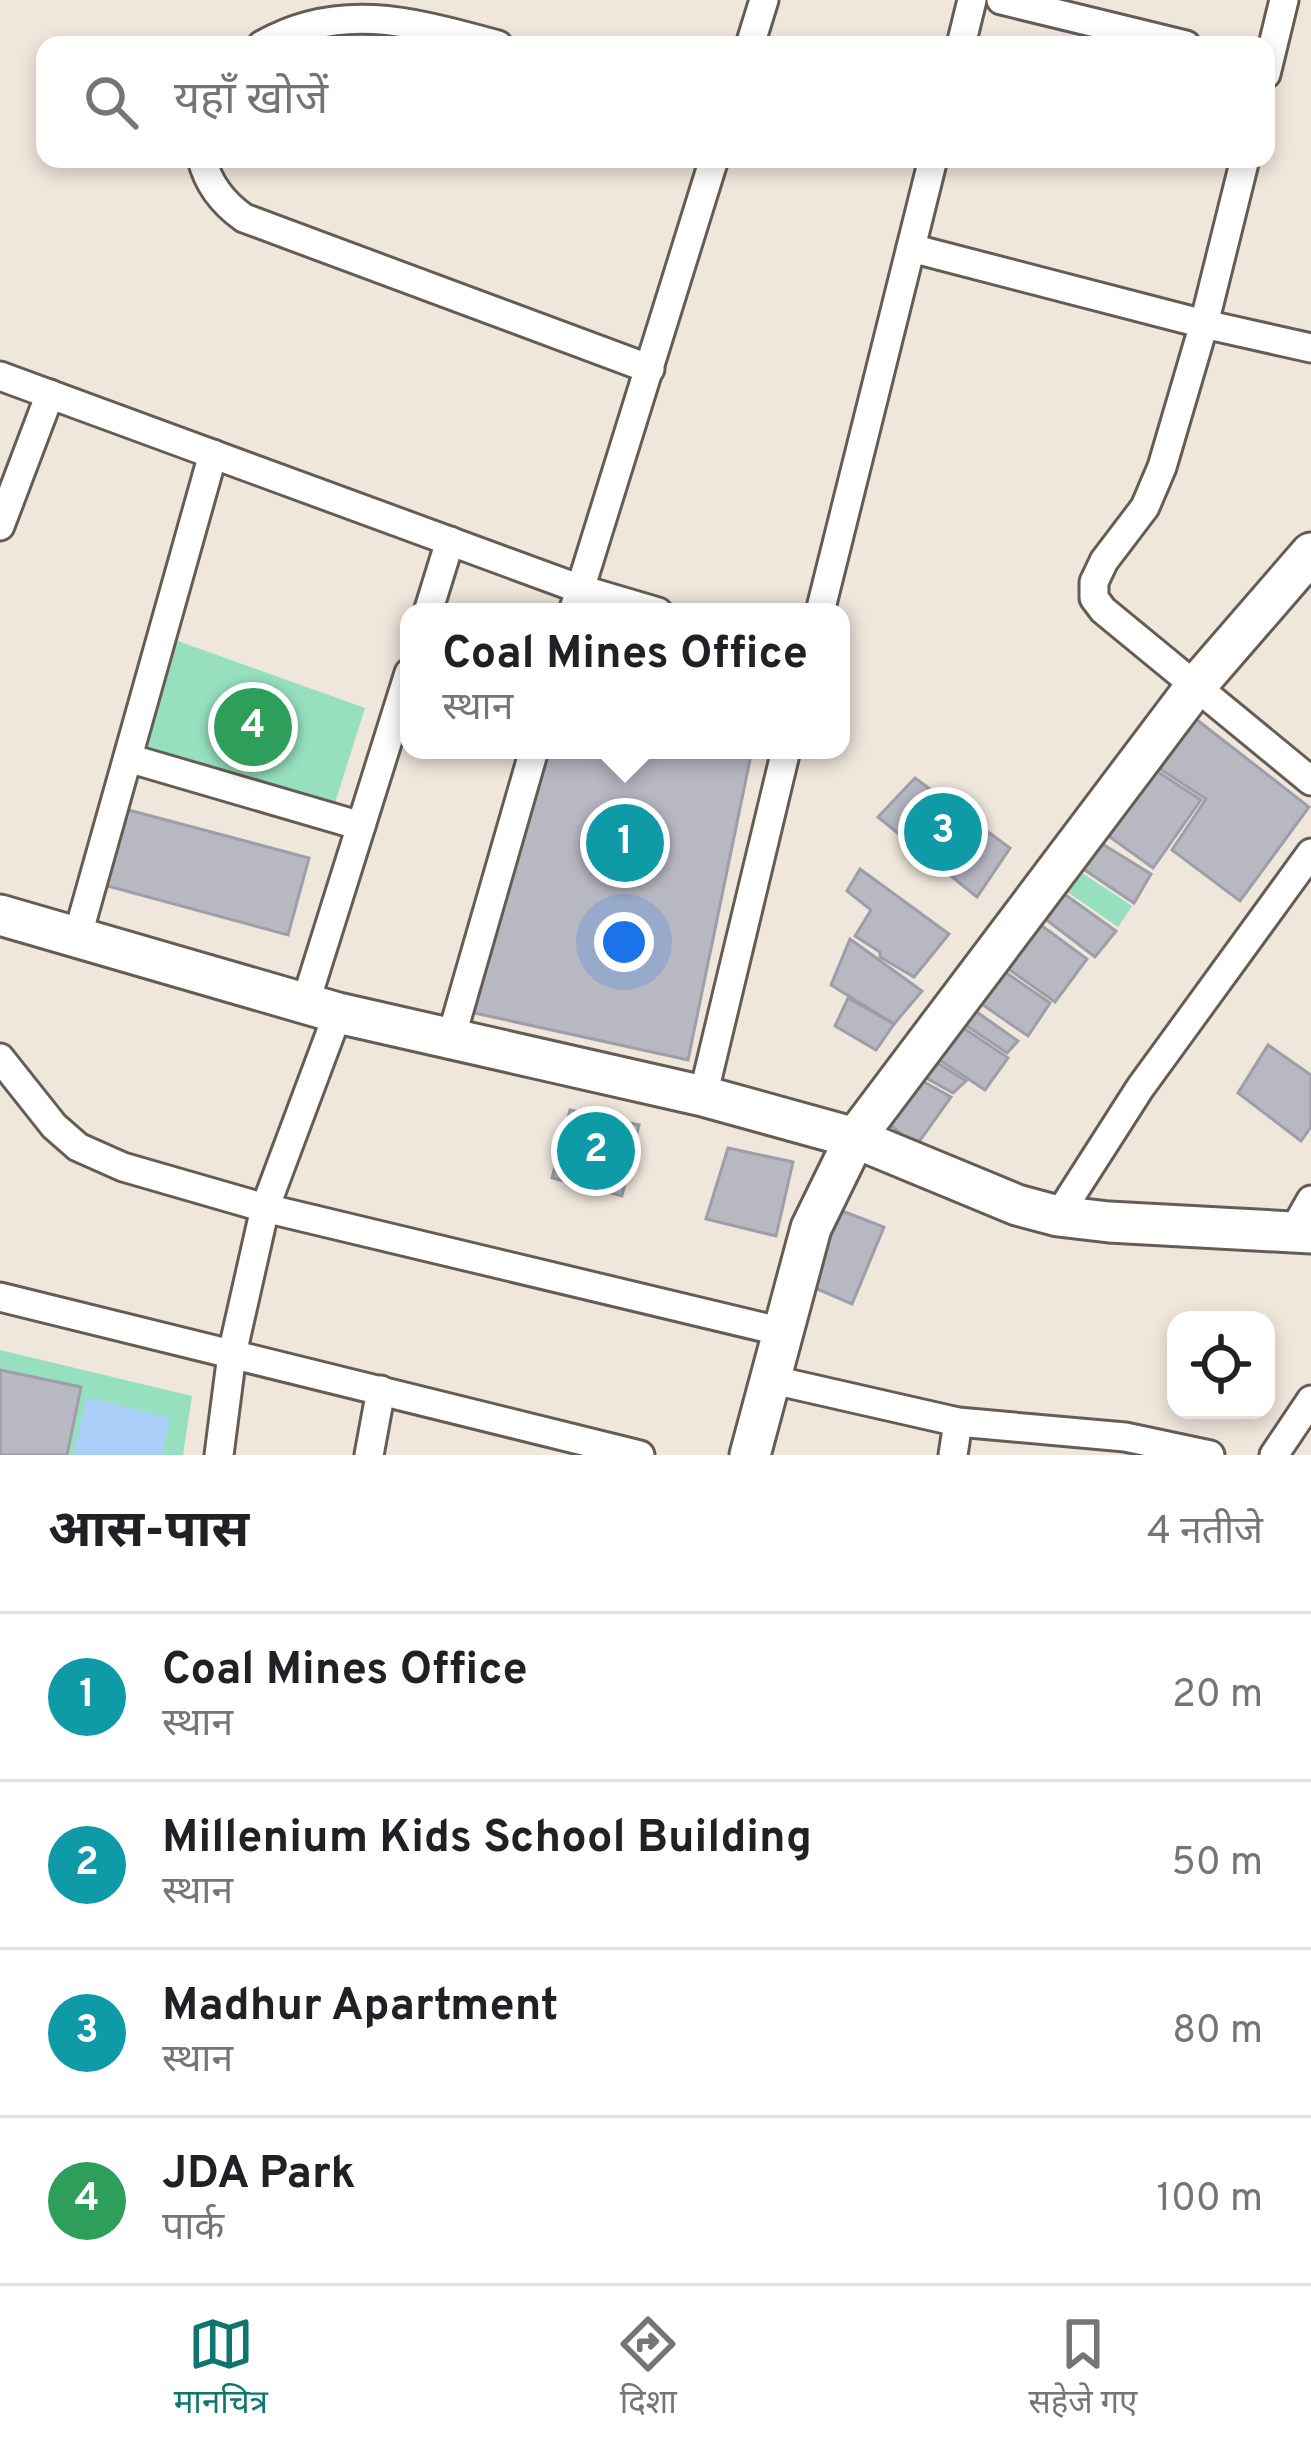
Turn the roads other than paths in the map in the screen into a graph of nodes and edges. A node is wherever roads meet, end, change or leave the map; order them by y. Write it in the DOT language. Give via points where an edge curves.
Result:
graph roads {
  1 [pos="764,0"];
  2 [pos="972,0"];
  3 [pos="1001,0"];
  4 [pos="1284,0"];
  5 [pos="276,36"];
  6 [pos="464,36"];
  7 [pos="753,36"];
  8 [pos="963,36"];
  9 [pos="1149,36"];
  10 [pos="1275,36"];
  11 [pos="204,168"];
  12 [pos="711,168"];
  13 [pos="931,168"];
  14 [pos="1243,168"];
  15 [pos="911,248"];
  16 [pos="1204,324"];
  17 [pos="1311,348"];
  18 [pos="650,368"];
  19 [pos="0,376"];
  20 [pos="50,394"];
  21 [pos="213,454"];
  22 [pos="0,526"];
  23 [pos="450,541"];
  24 [pos="1311,553"];
  25 [pos="576,600"];
  26 [pos="431,603"];
  27 [pos="822,603"];
  28 [pos="1195,687"];
  29 [pos="400,702"];
  30 [pos="128,758"];
  31 [pos="531,759"];
  32 [pos="785,759"];
  33 [pos="1311,781"];
  34 [pos="361,826"];
  35 [pos="1311,853"];
  36 [pos="0,915"];
  37 [pos="77,938"];
  38 [pos="322,1008"];
  39 [pos="452,1038"];
  40 [pos="0,1058"];
  41 [pos="703,1096"];
  42 [pos="855,1138"];
  43 [pos="265,1208"];
  44 [pos="1058,1216"];
  45 [pos="1305,1221"];
  46 [pos="0,1297"];
  47 [pos="782,1332"];
  48 [pos="232,1354"];
  49 [pos="769,1379"];
  50 [pos="381,1390"];
  51 [pos="1311,1400"];
  52 [pos="958,1422"];
  53 [pos="575,1447"];
  54 [pos="219,1455"];
  55 [pos="369,1455"];
  56 [pos="640,1455"];
  57 [pos="750,1455"];
  58 [pos="953,1455"];
  59 [pos="1210,1455"];
  60 [pos="1274,1455"];
  1 -- 7 [label="street"];
  2 -- 8 [label="street"];
  3 -- 9 [label="street"];
  4 -- 10 [label="street"];
  5 -- 6 [label="street" via="347,13"];
  11 -- 18 [label="street" via="223,203 244,218"];
  12 -- 18 [label="street"];
  13 -- 15 [label="street"];
  14 -- 16 [label="street"];
  15 -- 16 [label="street"];
  15 -- 27 [label="street"];
  16 -- 17 [label="street"];
  16 -- 28 [label="street" via="1145,507 1094,582 1102,610"];
  18 -- 25 [label="street"];
  19 -- 20 [label="street"];
  20 -- 21 [label="street"];
  20 -- 22 [label="street"];
  21 -- 23 [label="street"];
  21 -- 30 [label="street"];
  23 -- 25 [label="street"];
  23 -- 26 [label="street"];
  24 -- 28 [label="street"];
  28 -- 33 [label="street"];
  28 -- 42 [label="street"];
  29 -- 34 [label="street"];
  30 -- 34 [label="street"];
  30 -- 37 [label="street"];
  31 -- 39 [label="street"];
  32 -- 41 [label="street"];
  34 -- 38 [label="street"];
  35 -- 44 [label="street"];
  36 -- 37 [label="street"];
  37 -- 38 [label="street"];
  38 -- 39 [label="street"];
  38 -- 43 [label="street"];
  39 -- 41 [label="street"];
  40 -- 43 [label="street" via="78,1147"];
  41 -- 42 [label="street"];
  42 -- 44 [label="street"];
  42 -- 47 [label="street" via="812,1228"];
  43 -- 47 [label="street"];
  43 -- 48 [label="street"];
  44 -- 45 [label="street"];
  46 -- 48 [label="street"];
  47 -- 49 [label="street"];
  48 -- 50 [label="street"];
  48 -- 54 [label="street"];
  49 -- 52 [label="street"];
  49 -- 57 [label="street"];
  50 -- 53 [label="street"];
  50 -- 55 [label="street"];
  51 -- 60 [label="street"];
  52 -- 58 [label="street"];
  52 -- 59 [label="street" via="1125,1437"];
  53 -- 56 [label="street"];
}
